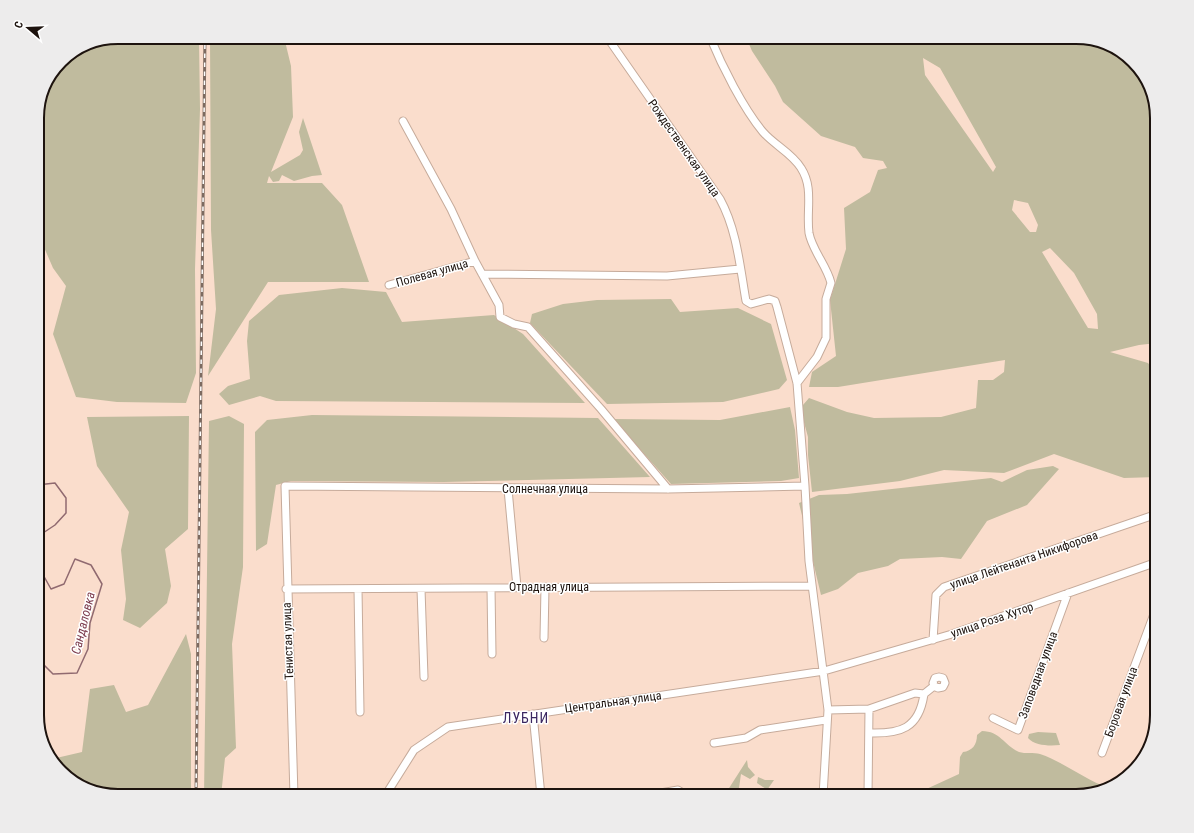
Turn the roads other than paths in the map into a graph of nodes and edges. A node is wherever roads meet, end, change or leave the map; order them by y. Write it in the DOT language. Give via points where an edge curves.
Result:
graph roads {
  1 [pos="612,44"];
  2 [pos="713,44"];
  3 [pos="403,121"];
  4 [pos="475,261"];
  5 [pos="740,269"];
  6 [pos="482,274"];
  7 [pos="389,285"];
  8 [pos="796,383"];
  9 [pos="285,486"];
  10 [pos="805,486"];
  11 [pos="508,489"];
  12 [pos="668,489"];
  13 [pos="1150,516"];
  14 [pos="1150,564"];
  15 [pos="812,586"];
  16 [pos="517,587"];
  17 [pos="546,587"];
  18 [pos="491,588"];
  19 [pos="286,589"];
  20 [pos="421,589"];
  21 [pos="358,590"];
  22 [pos="1068,593"];
  23 [pos="1150,625"];
  24 [pos="544,638"];
  25 [pos="933,640"];
  26 [pos="492,654"];
  27 [pos="824,670"];
  28 [pos="424,677"];
  29 [pos="934,686"];
  30 [pos="924,694"];
  31 [pos="869,709"];
  32 [pos="828,710"];
  33 [pos="360,712"];
  34 [pos="533,714"];
  35 [pos="993,718"];
  36 [pos="826,720"];
  37 [pos="869,733"];
  38 [pos="714,743"];
  39 [pos="1102,753"];
  40 [pos="294,789"];
  41 [pos="389,789"];
  42 [pos="540,789"];
  43 [pos="822,789"];
  44 [pos="868,789"];
  1 -- 5 [label="street, Рождественская улица" via="720,199 732,229"];
  2 -- 8 [label="street" via="763,133 800,166 807,180 810,200 809,234 831,283 826,299 826,338 817,356"];
  3 -- 4 [label="street" via="451,208"];
  4 -- 6 [label="street"];
  4 -- 7 [label="street, Полевая улица"];
  5 -- 6 [label="street" via="667,276"];
  5 -- 8 [label="street, Рождественская улица" via="746,301 751,304 769,299 775,301"];
  6 -- 12 [label="street" via="499,305 500,317 528,327"];
  8 -- 10 [label="street"];
  9 -- 11 [label="street, Солнечная улица"];
  9 -- 19 [label="street, Тенистая улица"];
  10 -- 12 [label="street, Солнечная улица"];
  10 -- 15 [label="street"];
  11 -- 12 [label="street, Солнечная улица"];
  11 -- 16 [label="street"];
  13 -- 25 [label="street, улица Лейтенанта Никифорова" via="944,587 936,595"];
  14 -- 22 [label="street, улица Роза Хутор"];
  15 -- 17 [label="street, Отрадная улица"];
  15 -- 27 [label="street"];
  16 -- 17 [label="street, Отрадная улица"];
  16 -- 18 [label="street, Отрадная улица"];
  17 -- 24 [label="street"];
  18 -- 20 [label="street, Отрадная улица"];
  18 -- 26 [label="street"];
  19 -- 21 [label="street, Отрадная улица"];
  19 -- 40 [label="street, Тенистая улица"];
  20 -- 21 [label="street, Отрадная улица"];
  20 -- 28 [label="street"];
  21 -- 33 [label="street"];
  22 -- 25 [label="street, улица Роза Хутор"];
  22 -- 35 [label="street, Заповедная улица" via="1018,730"];
  23 -- 39 [label="street, Боровая улица"];
  25 -- 27 [label="street, улица Роза Хутор"];
  27 -- 32 [label="street"];
  27 -- 34 [label="street, Центральная улица"];
  29 -- 30 [label="street"];
  30 -- 31 [label="street" via="915,693"];
  30 -- 37 [label="street" via="918,713 909,727 897,731"];
  31 -- 32 [label="street"];
  31 -- 37 [label="street"];
  32 -- 36 [label="street"];
  34 -- 41 [label="street, Центральная улица" via="448,727 414,750"];
  34 -- 42 [label="street"];
  36 -- 38 [label="street" via="760,730 746,738"];
  36 -- 43 [label="street"];
  37 -- 44 [label="street"];
}
